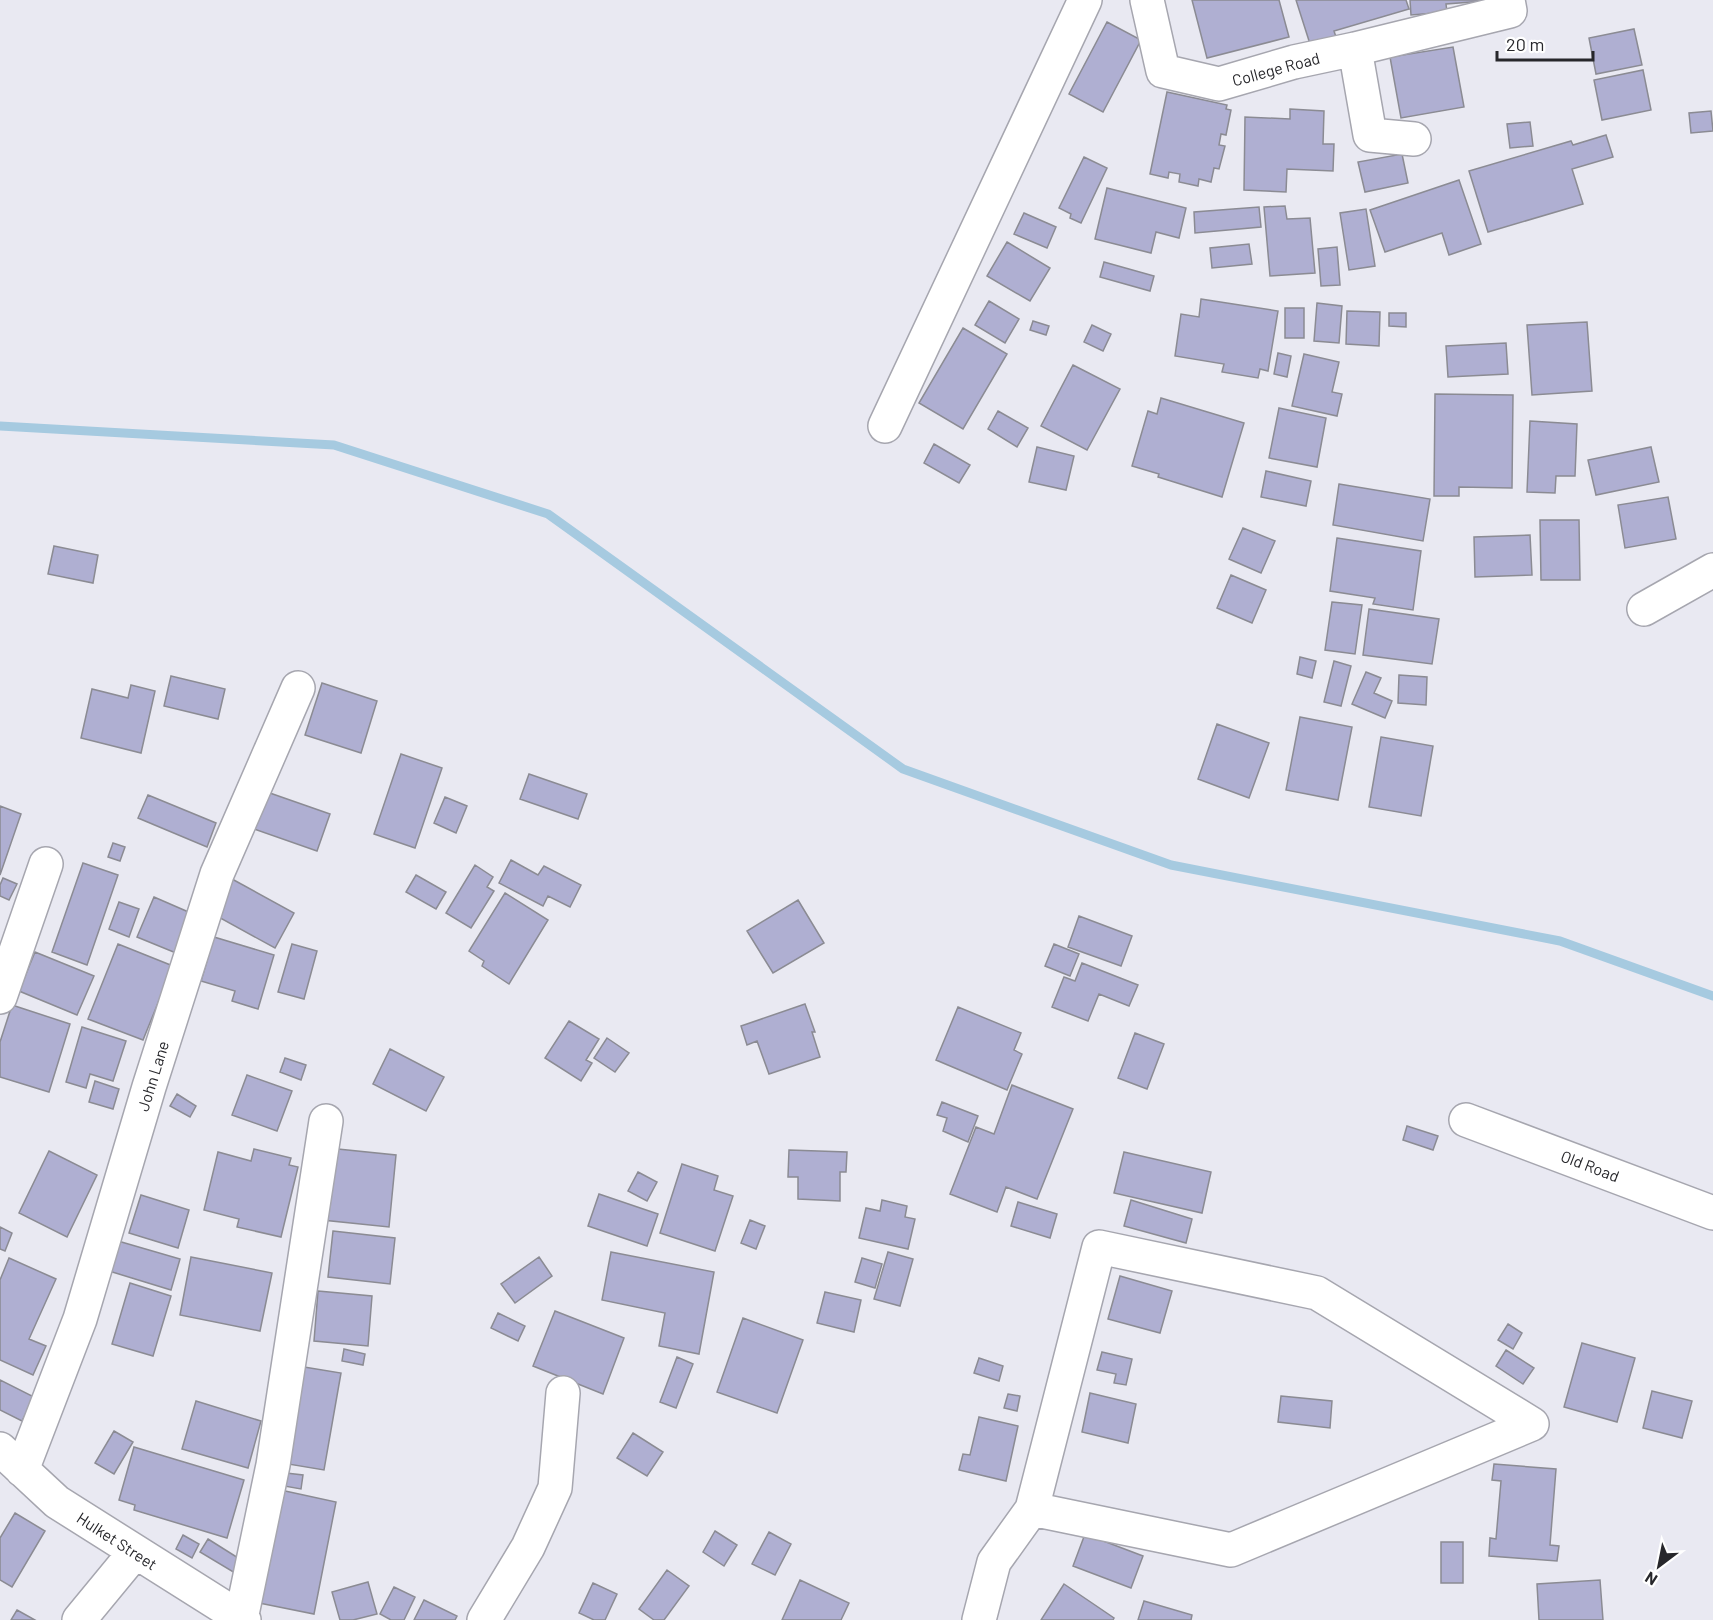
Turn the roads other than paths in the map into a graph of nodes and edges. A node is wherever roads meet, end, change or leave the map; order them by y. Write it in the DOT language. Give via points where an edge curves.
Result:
graph roads {
  1 [pos="1085,0"];
  2 [pos="1147,0"];
  3 [pos="1508,0"];
  4 [pos="1355,50"];
  5 [pos="1414,140"];
  6 [pos="885,426"];
  7 [pos="1713,570"];
  8 [pos="1644,609"];
  9 [pos="298,688"];
  10 [pos="46,864"];
  11 [pos="0,997"];
  12 [pos="1466,1120"];
  13 [pos="326,1121"];
  14 [pos="1713,1213"];
  15 [pos="563,1393"];
  16 [pos="11,1459"];
  17 [pos="1032,1509"];
  18 [pos="135,1552"];
  19 [pos="243,1619"];
  20 [pos="78,1620"];
  21 [pos="484,1620"];
  22 [pos="979,1620"];
  1 -- 6 [label="street"];
  2 -- 4 [label="street, College Road" via="1163,71 1219,84 1294,62"];
  3 -- 4 [label="street" via="1510,11"];
  4 -- 5 [label="street" via="1370,135"];
  7 -- 8 [label="street"];
  9 -- 16 [label="street, John Lane" via="217,874 80,1319"];
  10 -- 11 [label="street"];
  12 -- 14 [label="street, Old Road"];
  13 -- 19 [label="street" via="273,1465"];
  15 -- 21 [label="street" via="555,1488 528,1547"];
  16 -- 18 [label="street, Hulket Street" via="57,1502"];
  17 -- 17 [label="street" via="1231,1550 1532,1424 1317,1293 1099,1247"];
  17 -- 22 [label="street" via="994,1562"];
  18 -- 19 [label="street, Hulket Street"];
  18 -- 20 [label="street"];
}
